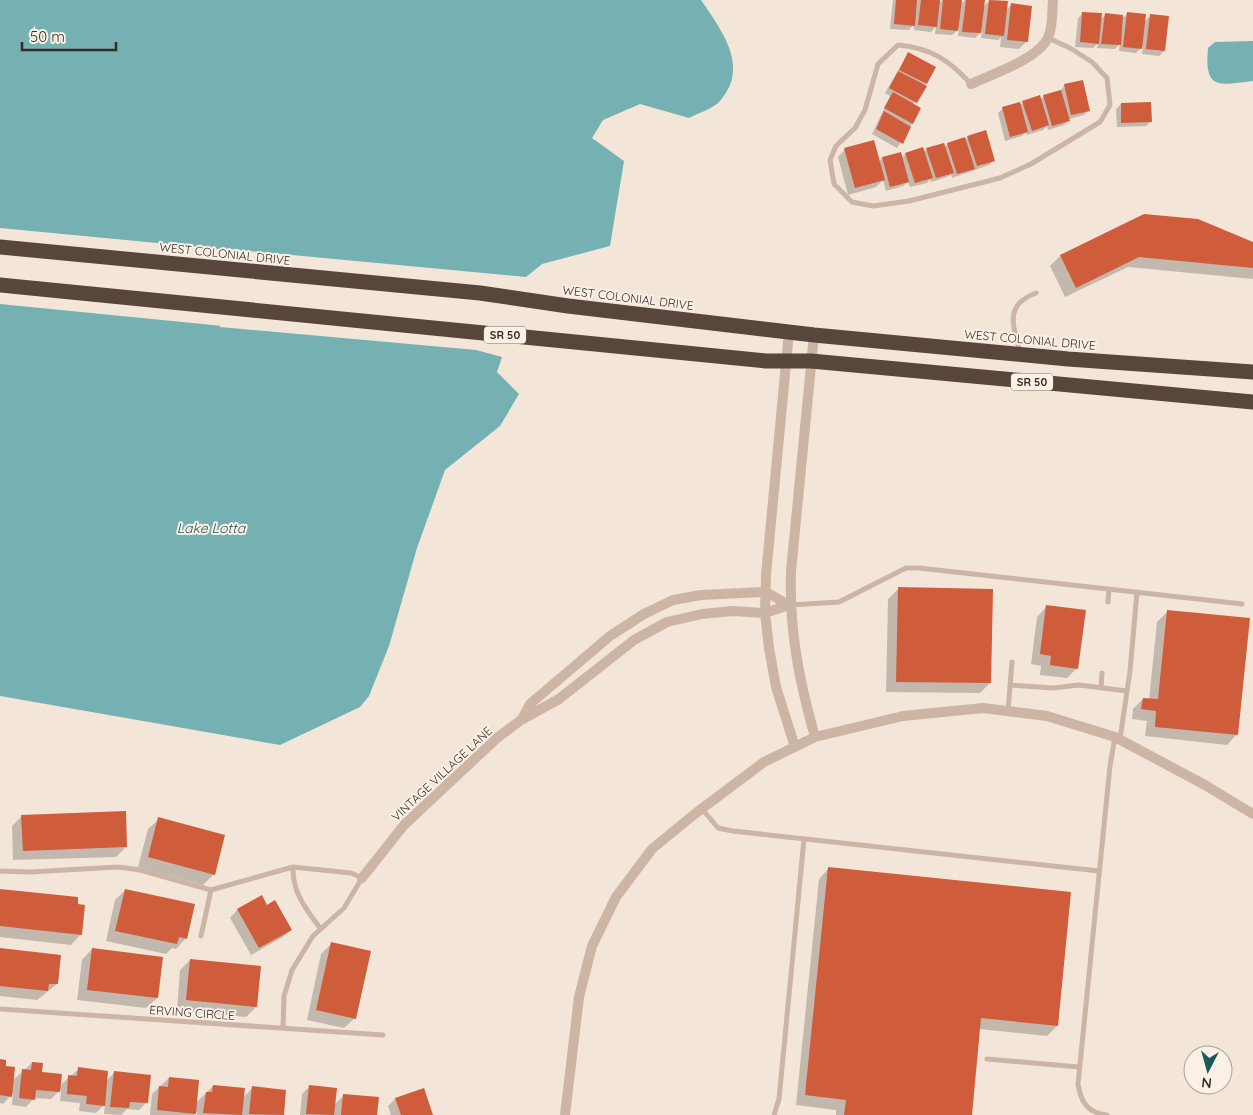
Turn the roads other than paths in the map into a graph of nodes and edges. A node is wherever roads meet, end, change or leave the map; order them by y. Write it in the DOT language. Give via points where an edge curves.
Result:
graph roads {
  1 [pos="1053,0"];
  2 [pos="1048,38"];
  3 [pos="971,84"];
  4 [pos="0,247"];
  5 [pos="0,285"];
  6 [pos="1036,293"];
  7 [pos="789,332"];
  8 [pos="814,335"];
  9 [pos="1021,354"];
  10 [pos="786,361"];
  11 [pos="811,361"];
  12 [pos="1253,372"];
  13 [pos="1253,402"];
  14 [pos="1109,589"];
  15 [pos="766,592"];
  16 [pos="1137,592"];
  17 [pos="1108,602"];
  18 [pos="1242,604"];
  19 [pos="790,605"];
  20 [pos="765,613"];
  21 [pos="1012,662"];
  22 [pos="1102,673"];
  23 [pos="1010,684"];
  24 [pos="1101,687"];
  25 [pos="1127,690"];
  26 [pos="1008,711"];
  27 [pos="521,720"];
  28 [pos="815,737"];
  29 [pos="1117,738"];
  30 [pos="795,747"];
  31 [pos="702,809"];
  32 [pos="1253,814"];
  33 [pos="804,839"];
  34 [pos="293,866"];
  35 [pos="0,871"];
  36 [pos="1099,871"];
  37 [pos="362,878"];
  38 [pos="211,890"];
  39 [pos="320,928"];
  40 [pos="201,936"];
  41 [pos="0,1009"];
  42 [pos="283,1028"];
  43 [pos="383,1034"];
  44 [pos="986,1059"];
  45 [pos="1079,1067"];
  46 [pos="565,1115"];
  47 [pos="774,1115"];
  48 [pos="1108,1115"];
  1 -- 2 [label="street"];
  2 -- 3 [label="street" via="1043,46 1026,58"];
  2 -- 3 [label="lane" via="1092,62 1107,78 1110,105 1100,122 1031,164 1000,178 909,201 873,206 852,202 834,184 830,160 836,146 856,128 865,110 878,64 898,45 916,47 952,63"];
  4 -- 7 [label="highway, WEST COLONIAL DRIVE / SR 50" via="480,293"];
  5 -- 10 [label="highway, SR 50"];
  6 -- 9 [label="lane" via="1026,296 1014,312 1013,327"];
  7 -- 8 [label="highway, WEST COLONIAL DRIVE / SR 50"];
  7 -- 10 [label="street"];
  8 -- 9 [label="highway, WEST COLONIAL DRIVE / SR 50"];
  8 -- 11 [label="street"];
  9 -- 12 [label="highway, WEST COLONIAL DRIVE / SR 50"];
  10 -- 11 [label="highway, SR 50"];
  10 -- 15 [label="street"];
  11 -- 13 [label="highway, SR 50"];
  11 -- 19 [label="street"];
  14 -- 16 [label="lane"];
  14 -- 17 [label="lane"];
  14 -- 19 [label="lane" via="906,568 839,602"];
  15 -- 19 [label="street"];
  15 -- 20 [label="street"];
  15 -- 27 [label="street, VINTAGE VILLAGE LANE" via="701,595 674,600 644,614 610,636 554,682 530,704"];
  16 -- 18 [label="lane"];
  16 -- 25 [label="lane"];
  19 -- 20 [label="street, VINTAGE VILLAGE LANE"];
  19 -- 28 [label="street" via="801,687"];
  20 -- 27 [label="street, VINTAGE VILLAGE LANE" via="733,611 667,622 634,640 559,699"];
  20 -- 30 [label="street" via="776,687"];
  21 -- 23 [label="lane"];
  22 -- 24 [label="lane"];
  23 -- 24 [label="lane" via="1053,688"];
  23 -- 26 [label="lane"];
  24 -- 25 [label="lane"];
  25 -- 29 [label="lane"];
  26 -- 28 [label="street" via="983,708 903,716"];
  26 -- 29 [label="street" via="1049,717"];
  27 -- 37 [label="street, VINTAGE VILLAGE LANE" via="497,738 404,825"];
  28 -- 30 [label="street"];
  29 -- 32 [label="street"];
  29 -- 36 [label="lane"];
  30 -- 31 [label="street" via="764,762"];
  31 -- 33 [label="lane" via="718,828"];
  31 -- 46 [label="street" via="652,849 616,897 592,946 580,997"];
  33 -- 36 [label="lane"];
  33 -- 47 [label="lane" via="779,1099"];
  34 -- 37 [label="lane" via="350,872"];
  34 -- 38 [label="lane"];
  34 -- 39 [label="lane" via="300,900"];
  35 -- 38 [label="lane" via="118,867"];
  36 -- 45 [label="lane"];
  37 -- 39 [label="lane, VINTAGE VILLAGE LANE" via="344,908"];
  38 -- 40 [label="lane"];
  39 -- 42 [label="lane, VINTAGE VILLAGE LANE" via="292,970 284,996"];
  41 -- 42 [label="lane, ERVING CIRCLE"];
  42 -- 43 [label="lane, ERVING CIRCLE"];
  44 -- 45 [label="lane"];
  45 -- 48 [label="lane" via="1080,1097 1092,1111"];
}
